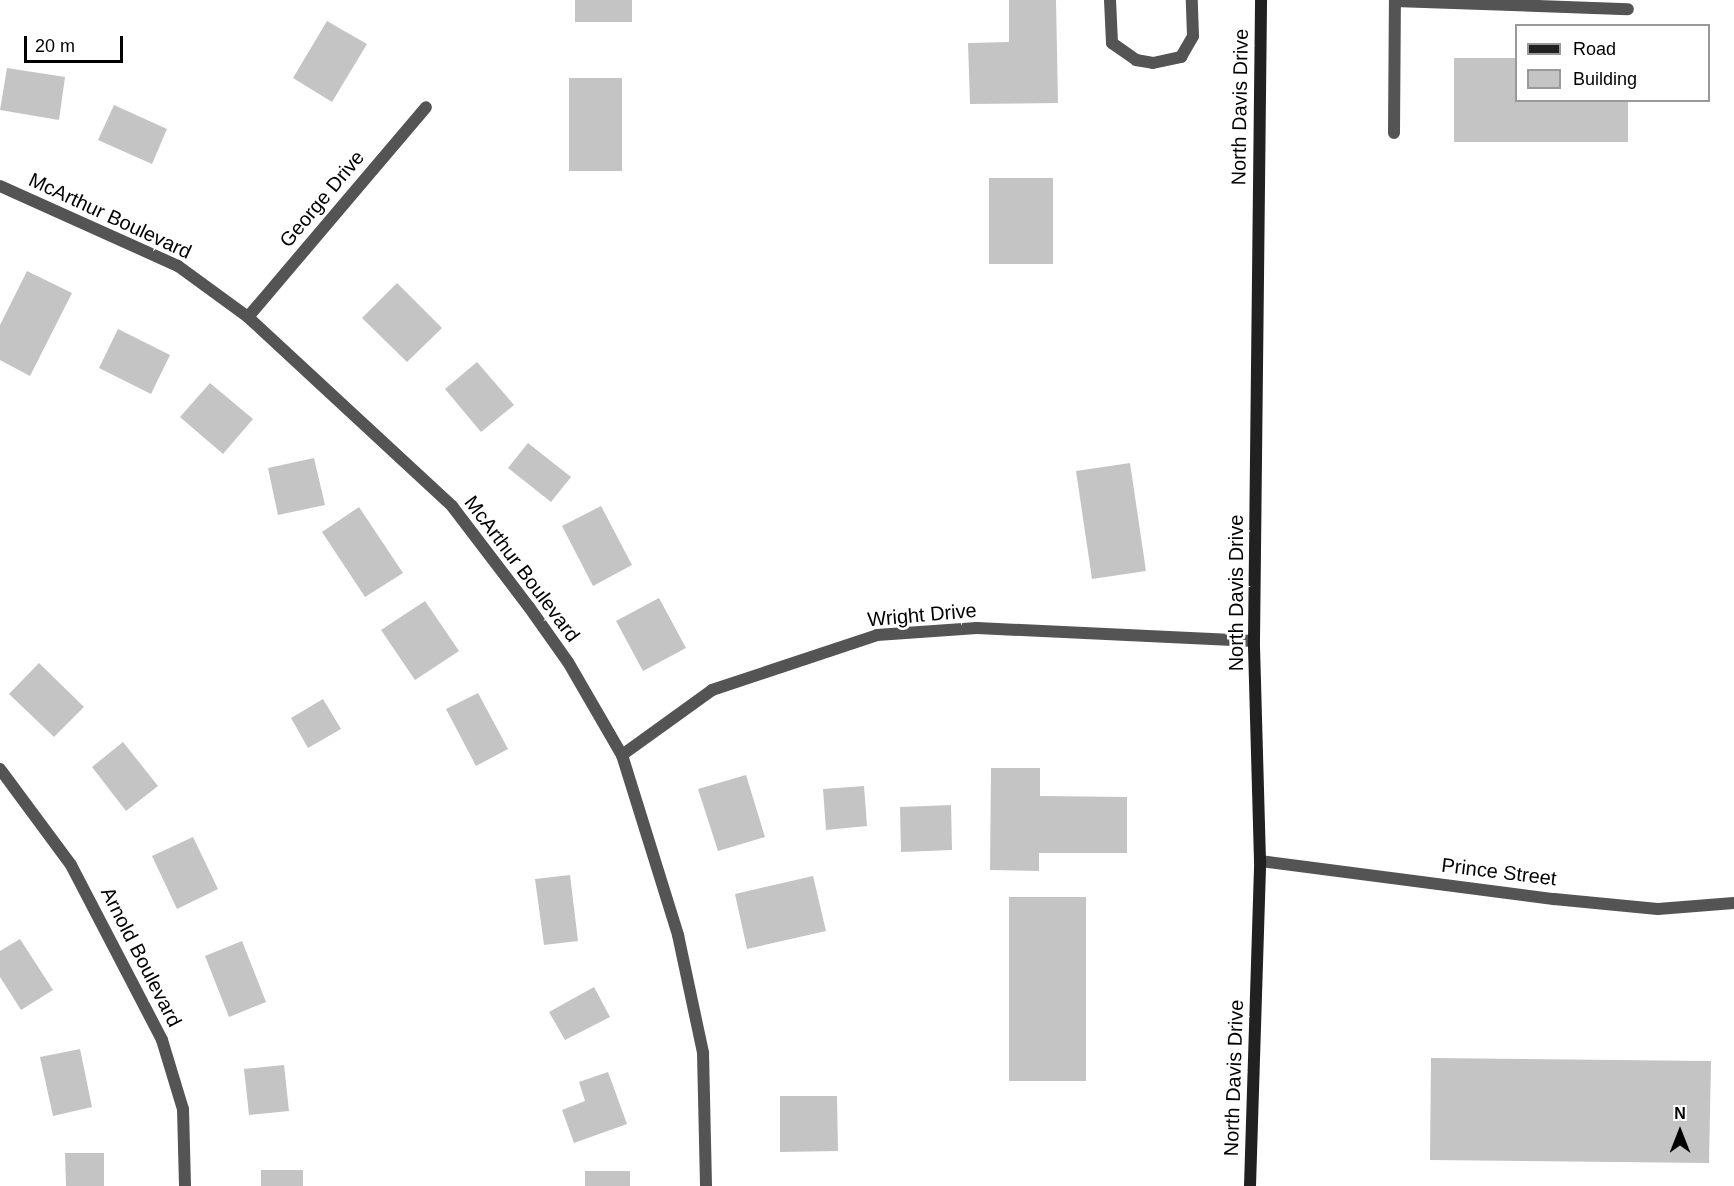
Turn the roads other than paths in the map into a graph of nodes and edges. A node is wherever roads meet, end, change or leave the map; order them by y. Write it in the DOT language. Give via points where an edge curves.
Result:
graph roads {
  1 [pos="1110,0"];
  2 [pos="1192,0"];
  3 [pos="1261,0"];
  4 [pos="1395,1"];
  5 [pos="1628,9"];
  6 [pos="426,106"];
  7 [pos="1394,133"];
  8 [pos="0,186"];
  9 [pos="248,317"];
  10 [pos="1254,641"];
  11 [pos="622,755"];
  12 [pos="0,769"];
  13 [pos="1260,861"];
  14 [pos="1734,903"];
  15 [pos="185,1186"];
  16 [pos="706,1186"];
  17 [pos="1250,1186"];
  1 -- 2 [label="street" via="1112,43 1136,60 1153,63 1181,57 1193,36"];
  3 -- 10 [label="main road, North Davis Drive"];
  4 -- 5 [label="street"];
  4 -- 7 [label="street"];
  6 -- 9 [label="street, George Drive"];
  8 -- 9 [label="street, McArthur Boulevard" via="178,266"];
  9 -- 11 [label="street, McArthur Boulevard" via="452,506 568,662"];
  10 -- 11 [label="street, Wright Drive" via="977,628 877,635 712,690"];
  10 -- 13 [label="main road, North Davis Drive"];
  11 -- 16 [label="street, McArthur Boulevard" via="678,935 703,1053"];
  12 -- 15 [label="street, Arnold Boulevard" via="71,865 162,1040 183,1108"];
  13 -- 14 [label="street, Prince Street" via="1658,909"];
  13 -- 17 [label="main road, North Davis Drive"];
}
